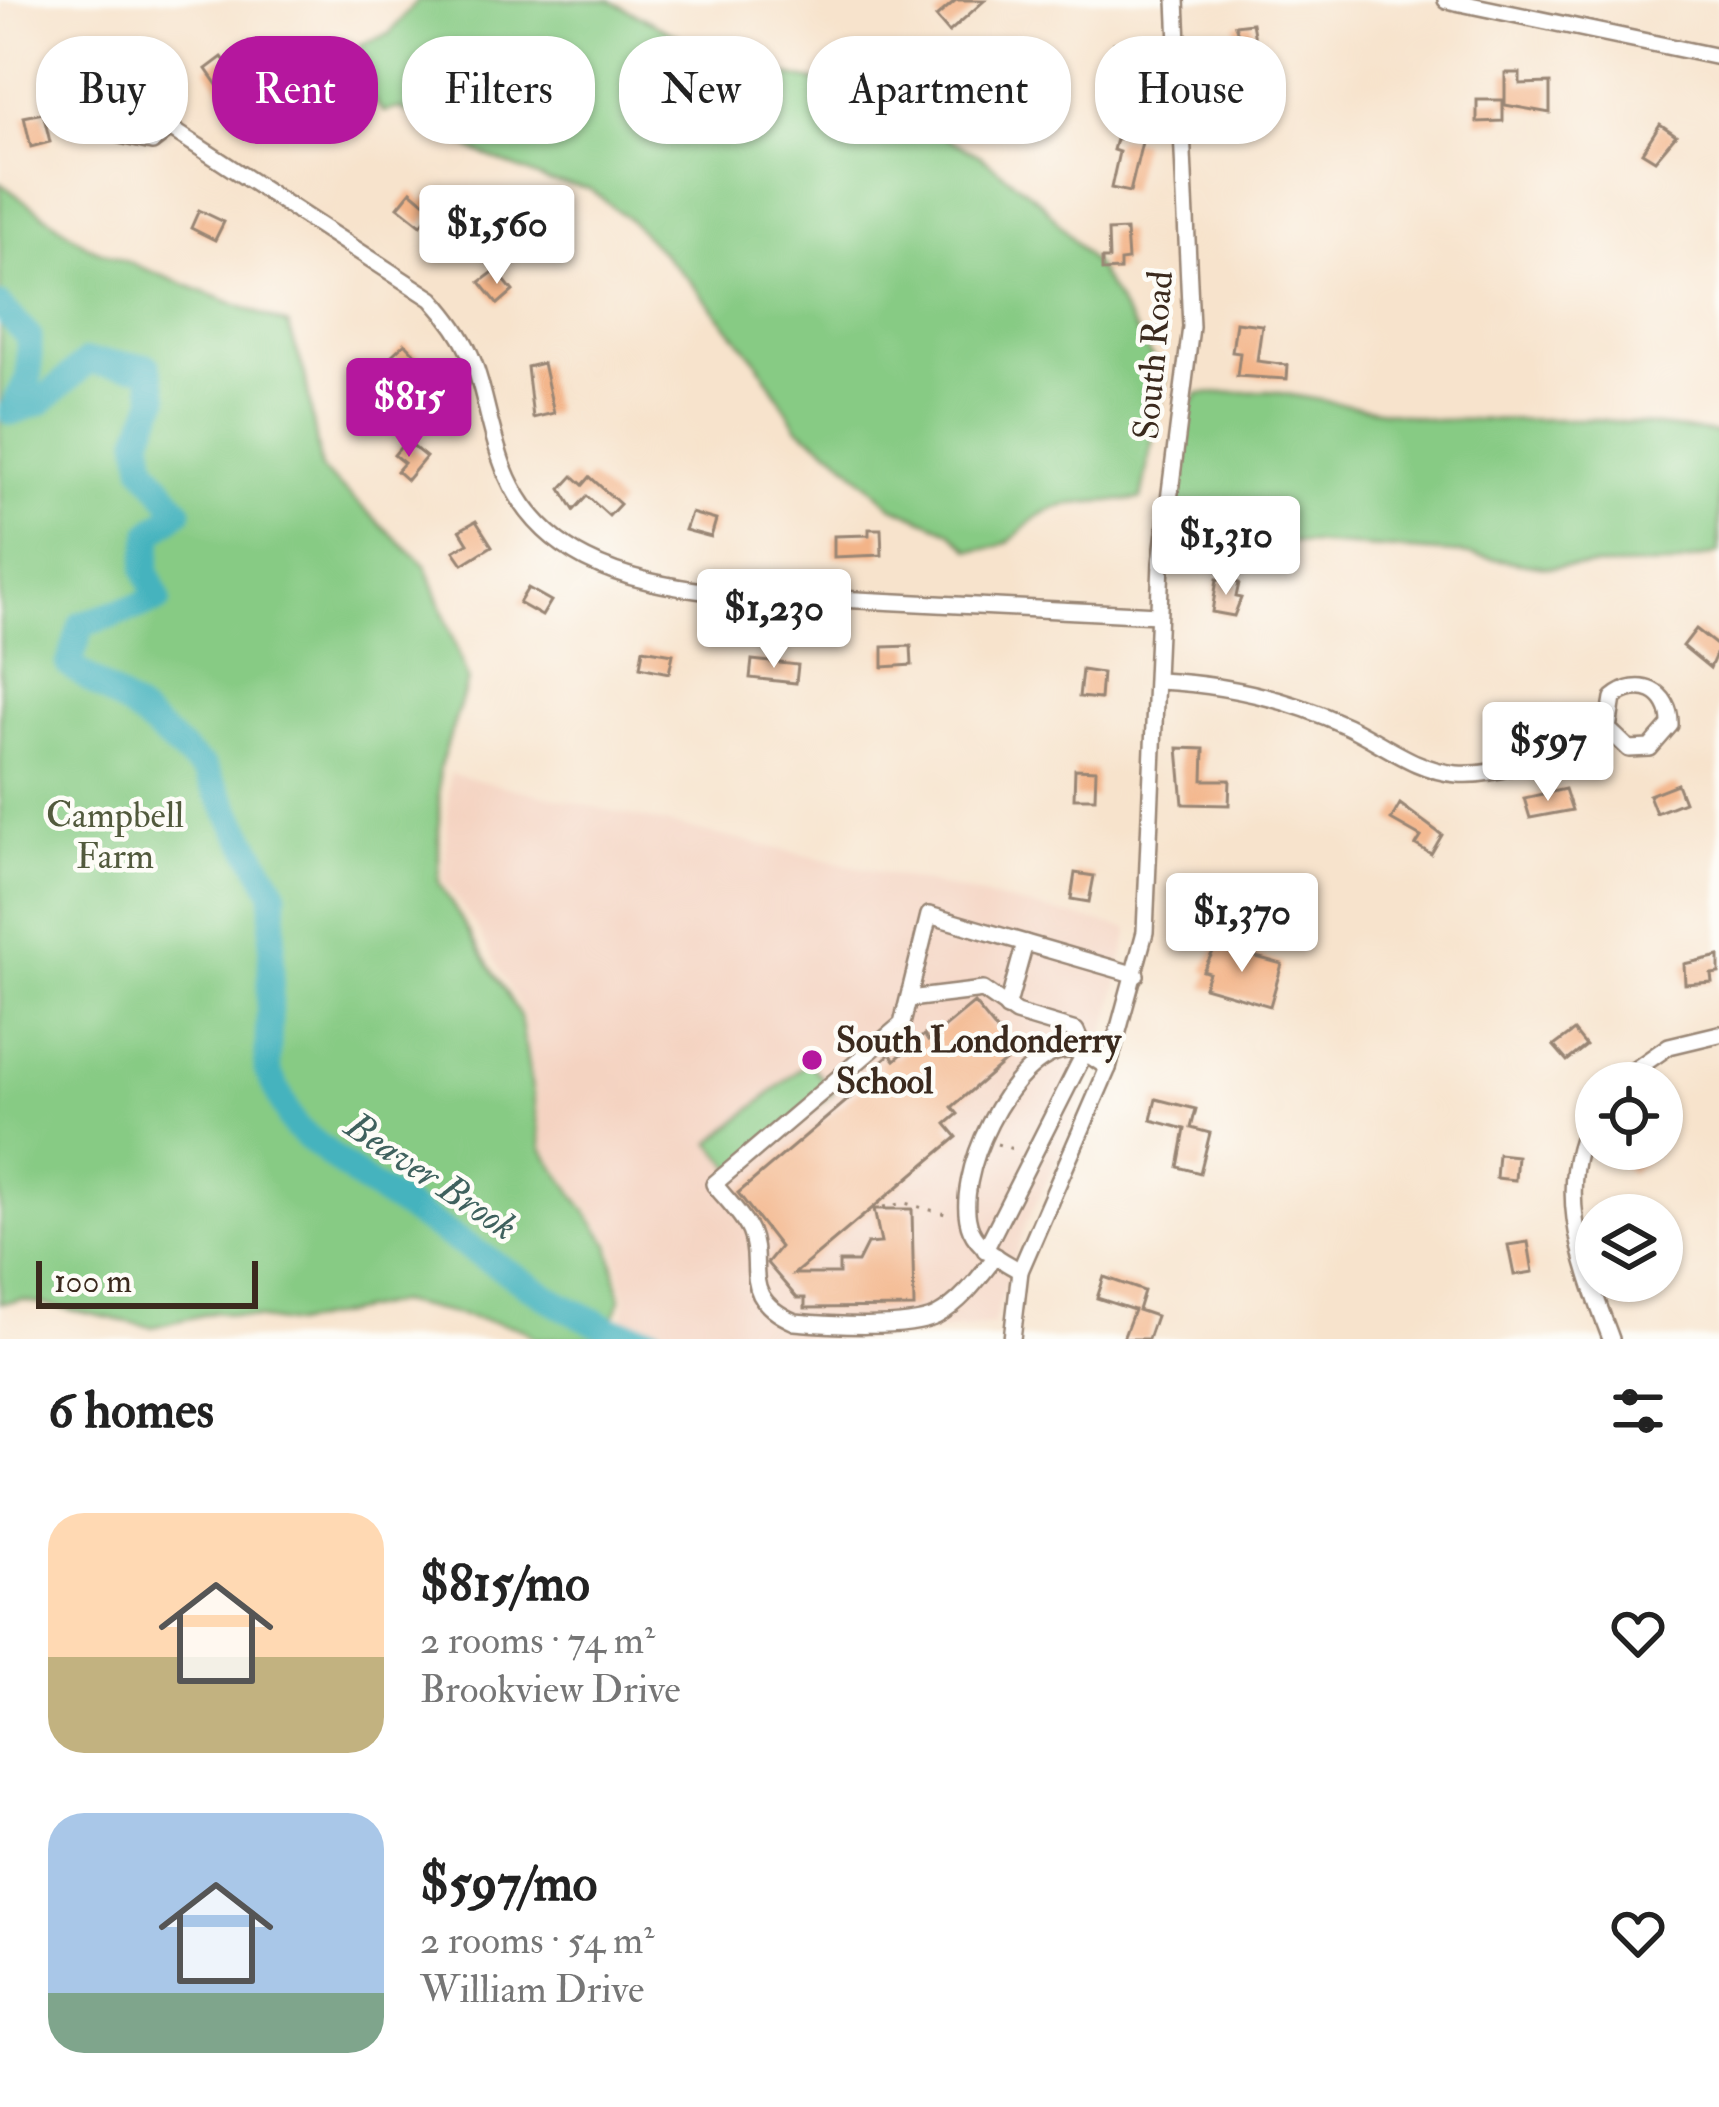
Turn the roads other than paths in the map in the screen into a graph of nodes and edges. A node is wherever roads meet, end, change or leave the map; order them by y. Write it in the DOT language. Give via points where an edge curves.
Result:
graph roads {
  1 [pos="1176,0"];
  2 [pos="1446,0"];
  3 [pos="1486,4"];
  4 [pos="1719,57"];
  5 [pos="170,128"];
  6 [pos="188,140"];
  7 [pos="1158,615"];
  8 [pos="1158,681"];
  9 [pos="1608,728"];
  10 [pos="1025,943"];
  11 [pos="1136,975"];
  12 [pos="909,999"];
  13 [pos="1007,1008"];
  14 [pos="1719,1034"];
  15 [pos="1085,1052"];
  16 [pos="1647,1062"];
  17 [pos="1108,1068"];
  18 [pos="1575,1170"];
  19 [pos="991,1253"];
  20 [pos="1020,1271"];
  21 [pos="1012,1339"];
  22 [pos="1611,1339"];
  1 -- 7 [label="street, South Road" via="1191,327"];
  2 -- 3 [label="street"];
  3 -- 4 [label="street"];
  5 -- 5 [label="street" via="176,108 160,81 128,79 112,94 109,116 120,135 152,142"];
  6 -- 7 [label="street" via="432,299 481,370 512,488 555,542 599,568 718,593"];
  7 -- 8 [label="street, South Road"];
  8 -- 9 [label="street" via="1286,702 1418,764 1458,774 1498,769"];
  8 -- 11 [label="street, South Road"];
  9 -- 9 [label="street" via="1620,745 1650,748 1670,725 1667,704 1652,689 1622,691 1608,707"];
  10 -- 11 [label="street"];
  10 -- 12 [label="street" via="929,915"];
  10 -- 13 [label="street"];
  11 -- 17 [label="street, South Road"];
  12 -- 13 [label="street" via="983,990"];
  12 -- 19 [label="street" via="902,1024 878,1048 714,1184 752,1236 760,1291 795,1322 923,1321 948,1308"];
  13 -- 15 [label="street" via="1068,1027"];
  14 -- 16 [label="street" via="1670,1046"];
  15 -- 17 [label="street"];
  15 -- 19 [label="street"];
  15 -- 19 [label="street" via="1068,1049 1042,1060 983,1137 966,1215"];
  17 -- 20 [label="street, South Road"];
  18 -- 22 [label="street" via="1571,1201 1583,1261"];
  19 -- 20 [label="street"];
  20 -- 21 [label="street, South Road"];
}
